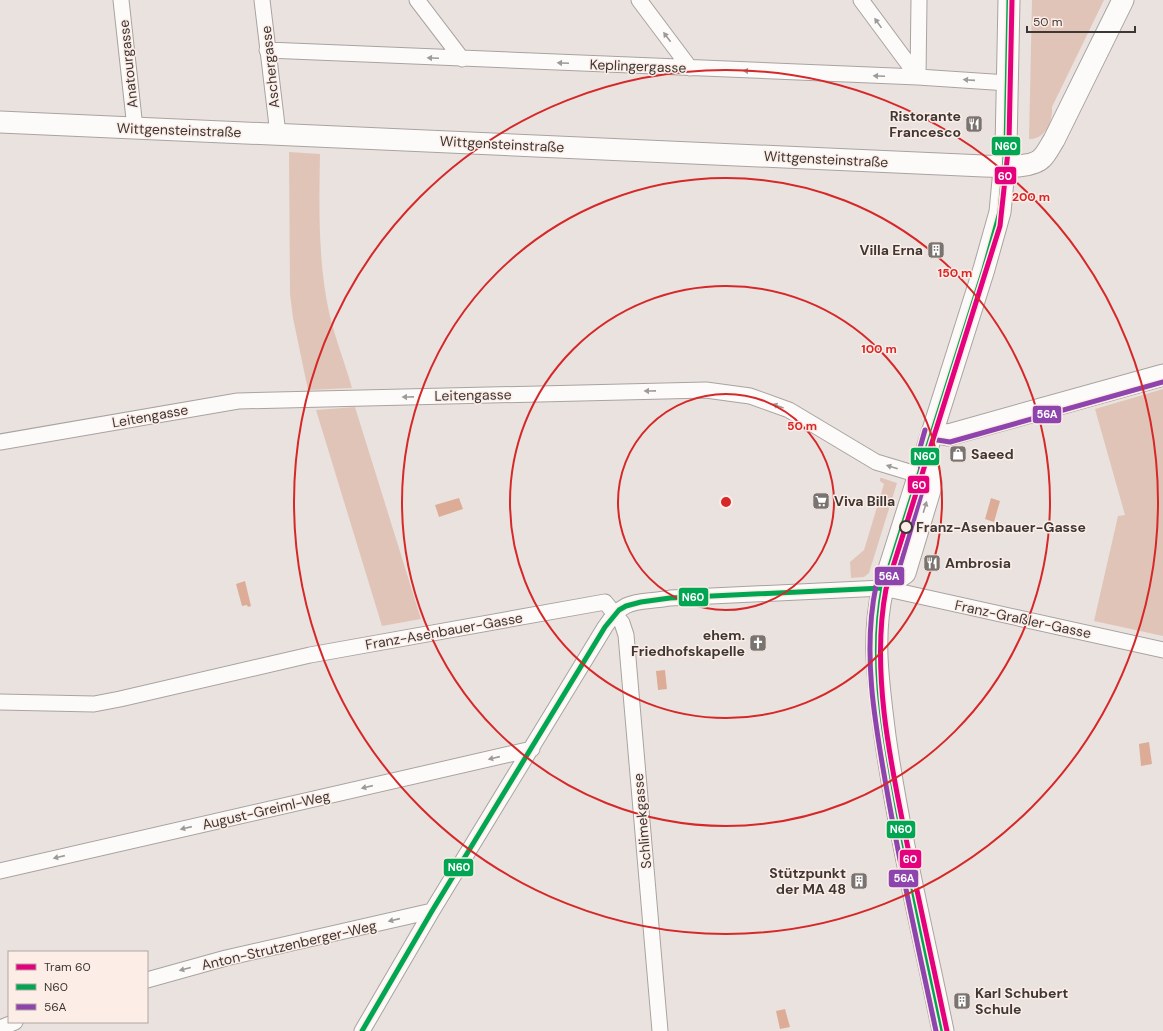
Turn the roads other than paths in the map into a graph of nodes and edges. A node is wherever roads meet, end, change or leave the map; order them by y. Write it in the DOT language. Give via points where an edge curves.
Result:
graph roads {
  1 [pos="121,0"];
  2 [pos="262,0"];
  3 [pos="417,0"];
  4 [pos="639,0"];
  5 [pos="861,0"];
  6 [pos="919,0"];
  7 [pos="1009,0"];
  8 [pos="1123,0"];
  9 [pos="268,50"];
  10 [pos="462,60"];
  11 [pos="690,68"];
  12 [pos="918,77"];
  13 [pos="1008,83"];
  14 [pos="0,122"];
  15 [pos="135,128"];
  16 [pos="278,134"];
  17 [pos="1005,166"];
  18 [pos="1163,375"];
  19 [pos="932,432"];
  20 [pos="0,442"];
  21 [pos="924,470"];
  22 [pos="883,588"];
  23 [pos="615,614"];
  24 [pos="1163,650"];
  25 [pos="0,702"];
  26 [pos="532,749"];
  27 [pos="0,871"];
  28 [pos="432,912"];
  29 [pos="148,980"];
  30 [pos="13,1023"];
  31 [pos="0,1028"];
  32 [pos="362,1031"];
  33 [pos="660,1031"];
  34 [pos="943,1031"];
  1 -- 15 [label="street, Anatourgasse"];
  2 -- 9 [label="street, Aschergasse"];
  3 -- 10 [label="street"];
  11 -- 4 [label="street, one-way"];
  12 -- 5 [label="street, one-way"];
  6 -- 12 [label="street"];
  7 -- 13 [label="main road"];
  8 -- 17 [label="main road, Wittgensteinstraße" via="1044,155 1032,164"];
  10 -- 9 [label="street, Keplingergasse, one-way"];
  9 -- 16 [label="street, Aschergasse"];
  11 -- 10 [label="street, Keplingergasse, one-way"];
  12 -- 11 [label="street, Keplingergasse, one-way"];
  13 -- 12 [label="street, Keplingergasse, one-way"];
  13 -- 17 [label="main road"];
  14 -- 15 [label="main road, Wittgensteinstraße"];
  15 -- 16 [label="main road, Wittgensteinstraße"];
  16 -- 17 [label="main road, Wittgensteinstraße"];
  17 -- 19 [label="main road" via="1000,212 992,242"];
  18 -- 19 [label="main road" via="948,435"];
  19 -- 21 [label="main road"];
  21 -- 20 [label="street, Leitengasse, one-way" via="876,462 789,410 750,396 706,390 238,401"];
  21 -- 22 [label="main road"];
  22 -- 23 [label="street" via="670,598 628,604"];
  22 -- 24 [label="street, Franz-Graßler-Gasse"];
  22 -- 34 [label="main road" via="878,607 876,651 892,786"];
  23 -- 25 [label="street, Franz-Asenbauer-Gasse" via="605,602 582,605 505,621 310,654 94,704"];
  23 -- 26 [label="street"];
  23 -- 33 [label="street, Schlimekgasse" via="622,623 626,635"];
  26 -- 27 [label="street, August-Greiml-Weg, one-way"];
  26 -- 28 [label="street"];
  28 -- 29 [label="street, Anton-Strutzenberger-Weg, one-way" via="226,958"];
  28 -- 32 [label="street"];
  30 -- 31 [label="street"];
}
